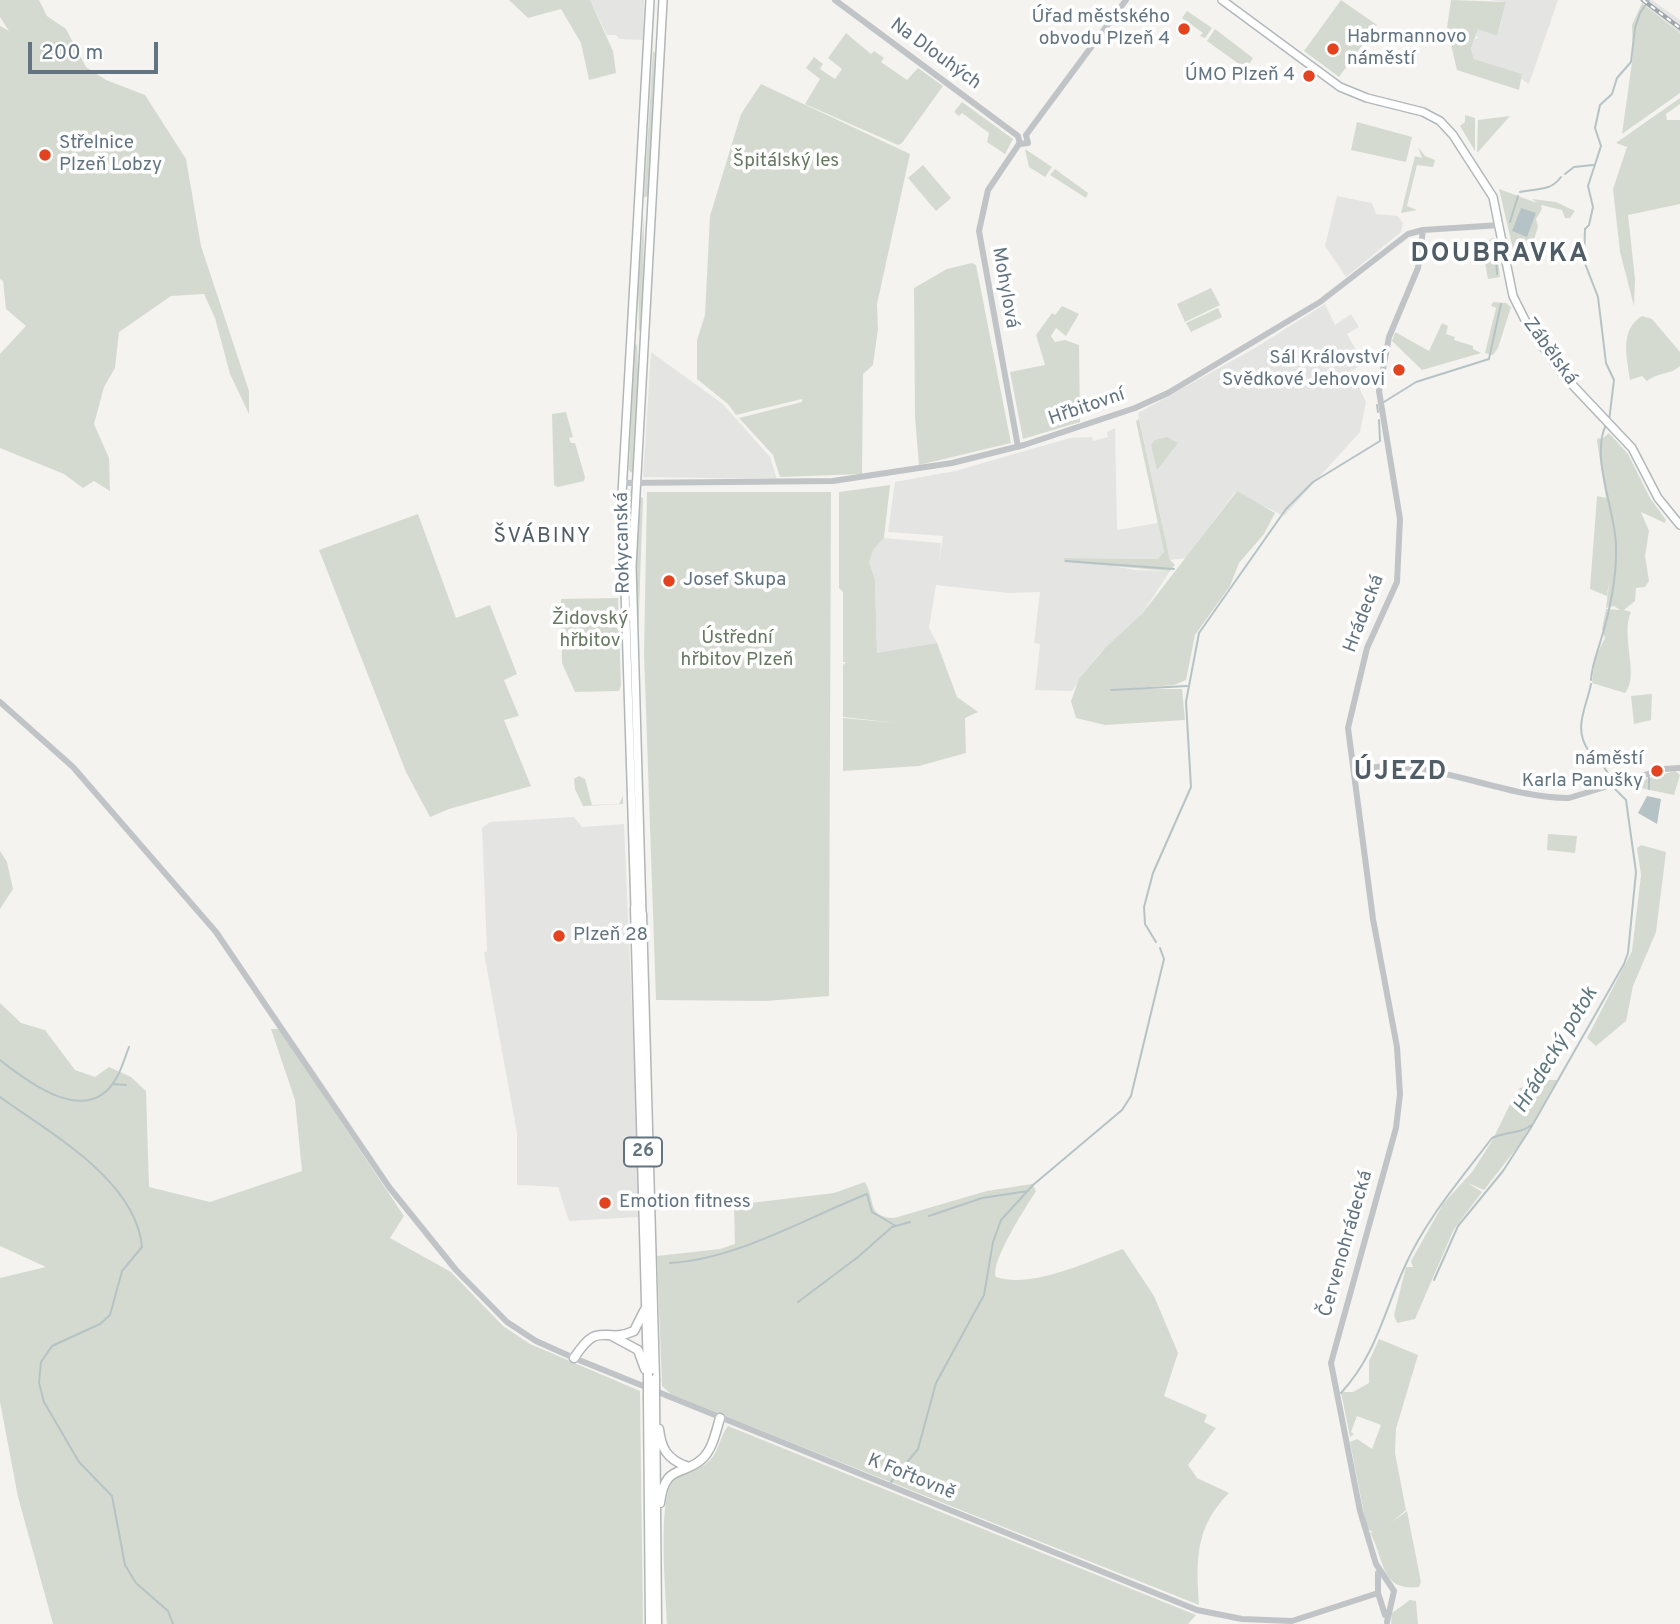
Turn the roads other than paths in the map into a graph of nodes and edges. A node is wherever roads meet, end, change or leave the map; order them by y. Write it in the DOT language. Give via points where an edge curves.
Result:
graph roads {
  1 [pos="650,0"];
  2 [pos="663,0"];
  3 [pos="835,0"];
  4 [pos="1126,0"];
  5 [pos="1222,0"];
  6 [pos="1017,135"];
  7 [pos="1026,135"];
  8 [pos="1019,144"];
  9 [pos="1500,225"];
  10 [pos="1423,230"];
  11 [pos="1018,447"];
  12 [pos="623,483"];
  13 [pos="636,483"];
  14 [pos="1680,525"];
  15 [pos="0,702"];
  16 [pos="1680,768"];
  17 [pos="1354,772"];
  18 [pos="638,911"];
  19 [pos="1375,931"];
  20 [pos="652,1253"];
  21 [pos="647,1298"];
  22 [pos="599,1333"];
  23 [pos="573,1358"];
  24 [pos="649,1377"];
  25 [pos="651,1397"];
  26 [pos="720,1418"];
  27 [pos="686,1466"];
  28 [pos="656,1534"];
  29 [pos="1376,1564"];
  30 [pos="1388,1584"];
  31 [pos="1380,1593"];
  32 [pos="1391,1599"];
  33 [pos="1387,1623"];
  34 [pos="650,1624"];
  35 [pos="657,1624"];
  1 -- 12 [label="main road, Rokycanská / 26"];
  2 -- 13 [label="main road, Rokycanská / 26"];
  3 -- 6 [label="street, Na Dlouhých"];
  4 -- 7 [label="street"];
  5 -- 9 [label="main road, Zábělská" via="1347,91 1415,109 1440,121 1490,190"];
  6 -- 7 [label="street"];
  6 -- 8 [label="street"];
  7 -- 8 [label="street, Mohylová" via="1028,143"];
  8 -- 11 [label="street, Mohylová" via="988,190 979,231"];
  9 -- 10 [label="street, Hřbitovní"];
  9 -- 14 [label="main road, Zábělská" via="1513,296 1528,326 1564,376 1635,452 1658,498"];
  10 -- 11 [label="street, Hřbitovní" via="1408,234 1320,302 1168,393"];
  10 -- 17 [label="street, Hrádecká" via="1418,268 1389,337 1380,378 1379,402 1400,519 1399,543 1396,587 1370,642 1350,712 1348,735"];
  11 -- 13 [label="street, Hřbitovní" via="916,470 834,481"];
  12 -- 13 [label="street, Hřbitovní"];
  12 -- 18 [label="main road, Rokycanská / 26"];
  13 -- 18 [label="main road, Rokycanská / 26" via="632,600"];
  15 -- 23 [label="street, K Fořtovně" via="73,767 216,932 388,1186 460,1273 507,1322"];
  16 -- 17 [label="street" via="1569,797 1549,797 1407,767 1384,765"];
  17 -- 19 [label="street, Hrádecká"];
  18 -- 20 [label="highway, Rokycanská / 26"];
  19 -- 29 [label="street, Červenohrádecká" via="1395,1035 1399,1109 1331,1363 1358,1504"];
  20 -- 21 [label="highway, 26"];
  20 -- 24 [label="highway, 26"];
  21 -- 22 [label="highway" via="634,1331"];
  21 -- 24 [label="highway, 26"];
  22 -- 23 [label="highway" via="586,1340"];
  22 -- 24 [label="highway" via="633,1346"];
  23 -- 26 [label="street, K Fořtovně"];
  24 -- 25 [label="highway, 26, bridge"];
  25 -- 27 [label="highway" via="664,1451"];
  25 -- 28 [label="highway, 26"];
  25 -- 34 [label="highway, 26"];
  26 -- 27 [label="highway" via="707,1454"];
  26 -- 31 [label="street, K Fořtovně" via="1197,1610 1242,1619 1292,1621"];
  27 -- 28 [label="highway" via="662,1489"];
  28 -- 35 [label="highway, 26"];
  29 -- 30 [label="street, Červenohrádecká"];
  29 -- 31 [label="street, Červenohrádecká"];
  30 -- 31 [label="street, K Fořtovně"];
  30 -- 32 [label="street, Červenohrádecká" via="1394,1591"];
  31 -- 32 [label="street"];
  31 -- 33 [label="street, Červenohrádecká"];
  32 -- 33 [label="street, Červenohrádecká"];
}
